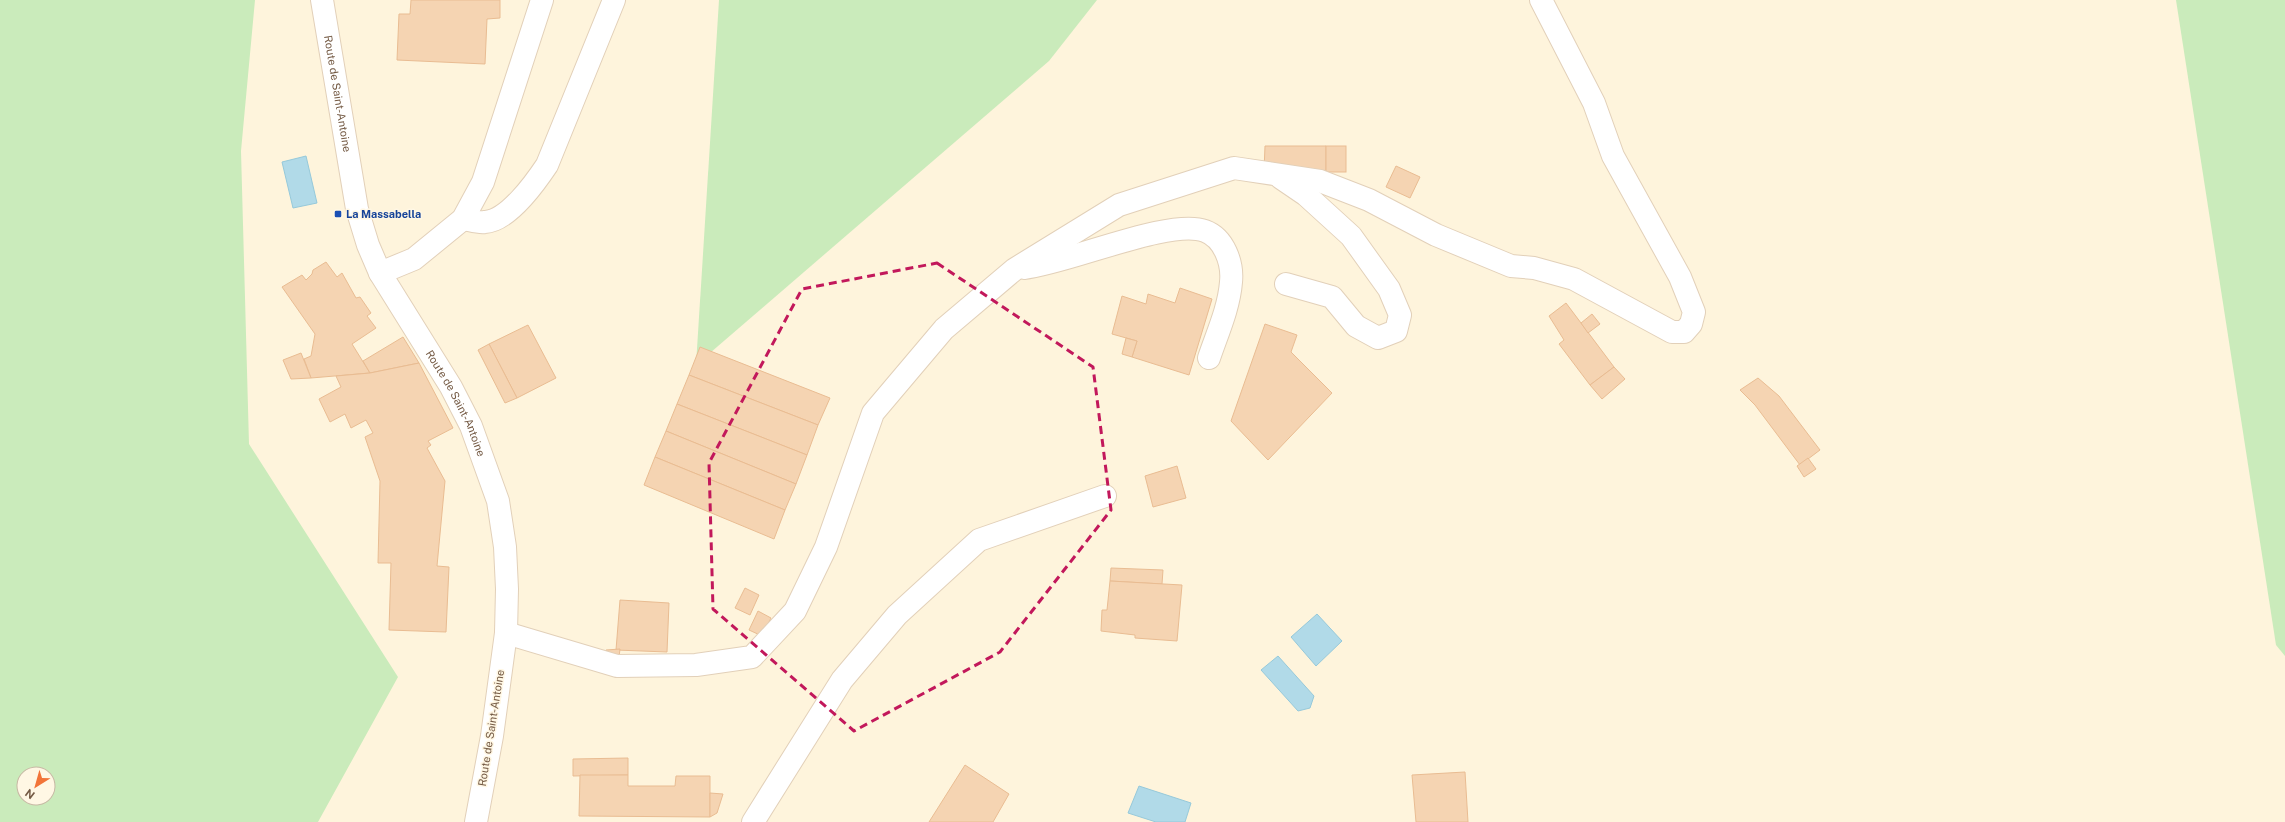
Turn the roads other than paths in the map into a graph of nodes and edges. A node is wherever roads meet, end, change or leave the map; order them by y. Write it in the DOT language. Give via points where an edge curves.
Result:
graph roads {
  1 [pos="322,0"];
  2 [pos="542,0"];
  3 [pos="614,0"];
  4 [pos="1541,0"];
  5 [pos="1275,174"];
  6 [pos="463,219"];
  7 [pos="1015,269"];
  8 [pos="380,273"];
  9 [pos="1286,284"];
  10 [pos="1209,358"];
  11 [pos="1105,496"];
  12 [pos="506,633"];
  13 [pos="476,822"];
  14 [pos="752,822"];
  1 -- 8 [label="street, Route de Saint-Antoine" via="357,209"];
  2 -- 6 [label="street" via="483,182"];
  3 -- 6 [label="street" via="547,165 534,184 509,211 486,222"];
  4 -- 5 [label="street" via="1594,103 1613,156 1680,276 1694,312 1691,324 1684,332 1672,332 1574,279 1534,268 1511,266 1436,235 1369,200 1320,181"];
  5 -- 7 [label="street" via="1234,168 1119,205"];
  5 -- 9 [label="street" via="1306,195 1351,236 1389,289 1400,315 1396,331 1378,338 1356,326 1332,297"];
  6 -- 8 [label="street" via="414,259"];
  7 -- 10 [label="street" via="1048,265 1144,236 1178,229 1205,231 1216,238 1228,254 1232,281"];
  7 -- 12 [label="street" via="944,329 873,413 826,547 795,611 752,657 696,665 617,666"];
  8 -- 12 [label="street, Route de Saint-Antoine" via="451,387 471,426 495,494 505,547"];
  11 -- 14 [label="street" via="979,540 909,604 842,680"];
  12 -- 13 [label="street, Route de Saint-Antoine" via="492,736"];
}
